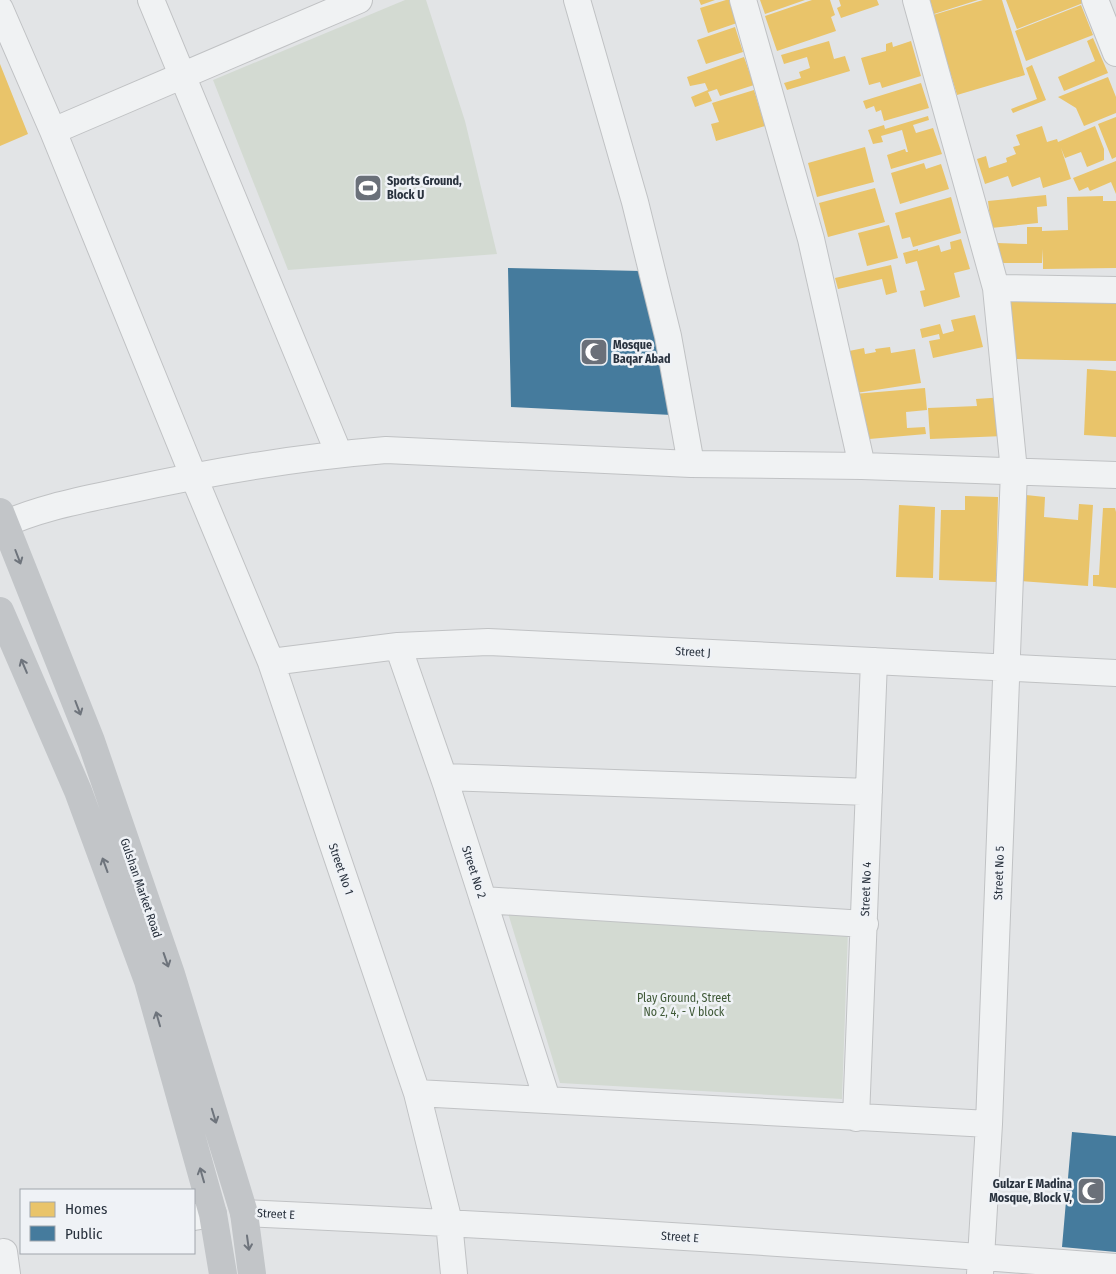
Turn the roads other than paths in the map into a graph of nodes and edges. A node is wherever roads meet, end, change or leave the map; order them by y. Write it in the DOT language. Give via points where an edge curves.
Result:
graph roads {
  1 [pos="151,0"];
  2 [pos="359,0"];
  3 [pos="577,0"];
  4 [pos="743,0"];
  5 [pos="916,0"];
  6 [pos="0,8"];
  7 [pos="1104,10"];
  8 [pos="1116,53"];
  9 [pos="182,75"];
  10 [pos="53,131"];
  11 [pos="996,288"];
  12 [pos="1116,290"];
  13 [pos="339,454"];
  14 [pos="690,464"];
  15 [pos="862,466"];
  16 [pos="1014,471"];
  17 [pos="193,475"];
  18 [pos="1116,475"];
  19 [pos="2,521"];
  20 [pos="0,611"];
  21 [pos="398,646"];
  22 [pos="874,661"];
  23 [pos="271,662"];
  24 [pos="1007,668"];
  25 [pos="1116,673"];
  26 [pos="444,777"];
  27 [pos="868,792"];
  28 [pos="484,900"];
  29 [pos="865,924"];
  30 [pos="417,1093"];
  31 [pos="547,1099"];
  32 [pos="856,1118"];
  33 [pos="989,1124"];
  34 [pos="244,1213"];
  35 [pos="203,1216"];
  36 [pos="449,1222"];
  37 [pos="980,1265"];
  38 [pos="1116,1267"];
  39 [pos="223,1274"];
  40 [pos="252,1274"];
  41 [pos="454,1274"];
  1 -- 9 [label="street"];
  2 -- 9 [label="street"];
  3 -- 14 [label="street" via="635,202 668,336"];
  4 -- 15 [label="street" via="811,239"];
  5 -- 11 [label="street, Street No 5"];
  6 -- 10 [label="street, Street No 1"];
  7 -- 8 [label="street"];
  9 -- 10 [label="street"];
  9 -- 13 [label="street"];
  10 -- 17 [label="street, Street No 1"];
  11 -- 12 [label="street"];
  11 -- 16 [label="street, Street No 5"];
  13 -- 14 [label="street" via="386,450"];
  13 -- 17 [label="street"];
  14 -- 15 [label="street"];
  15 -- 16 [label="street"];
  16 -- 18 [label="street"];
  16 -- 24 [label="street, Street No 5"];
  17 -- 19 [label="street"];
  17 -- 23 [label="street, Street No 1"];
  19 -- 34 [label="main road, Gulshan Market Road, one-way" via="94,750 171,974"];
  35 -- 20 [label="main road, Gulshan Market Road, one-way" via="148,981 78,791"];
  21 -- 22 [label="street, Street J" via="488,642"];
  21 -- 23 [label="street, Street J"];
  21 -- 26 [label="street, Street No 2"];
  22 -- 24 [label="street, Street J"];
  22 -- 27 [label="street, Street No 4"];
  23 -- 30 [label="street, Street No 1"];
  24 -- 25 [label="street, Street J"];
  24 -- 33 [label="street, Street No 5"];
  26 -- 27 [label="street"];
  26 -- 28 [label="street, Street No 2"];
  27 -- 29 [label="street, Street No 4"];
  28 -- 29 [label="street"];
  28 -- 31 [label="street, Street No 2"];
  29 -- 32 [label="street, Street No 4"];
  30 -- 31 [label="street"];
  30 -- 36 [label="street, Street No 1"];
  31 -- 32 [label="street"];
  32 -- 33 [label="street"];
  33 -- 37 [label="street, Street No 5"];
  34 -- 36 [label="street, Street E"];
  34 -- 40 [label="main road, Gulshan Market Road, one-way"];
  35 -- 39 [label="main road, Gulshan Market Road"];
  36 -- 37 [label="street, Street E"];
  36 -- 41 [label="street, Street No 1"];
  37 -- 38 [label="street, Street E"];
}
